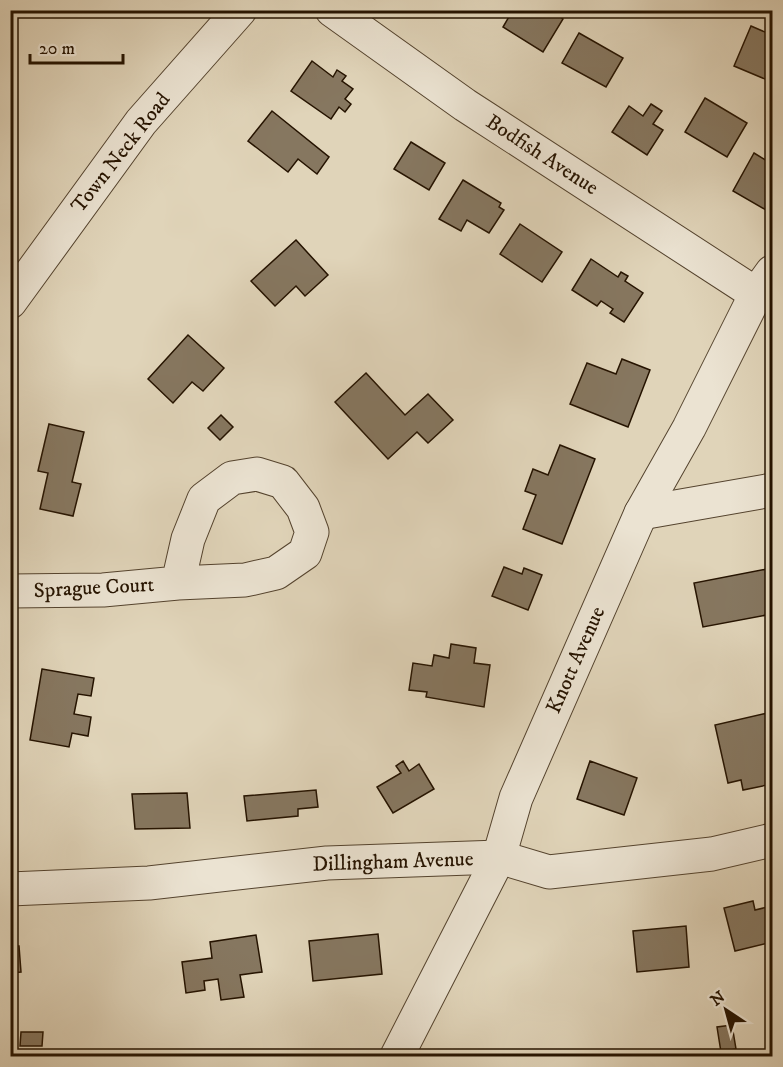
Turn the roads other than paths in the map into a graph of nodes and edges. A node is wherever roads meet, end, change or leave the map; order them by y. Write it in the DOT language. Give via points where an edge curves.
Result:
graph roads {
  1 [pos="240,10"];
  2 [pos="332,10"];
  3 [pos="764,283"];
  4 [pos="10,302"];
  5 [pos="772,490"];
  6 [pos="641,513"];
  7 [pos="178,583"];
  8 [pos="10,591"];
  9 [pos="772,840"];
  10 [pos="499,858"];
  11 [pos="10,890"];
  12 [pos="397,1056"];
  1 -- 4 [label="street, Town Neck Road" via="141,122"];
  2 -- 3 [label="street, Bodfish Avenue" via="465,105"];
  3 -- 6 [label="street, Knott Avenue"];
  5 -- 6 [label="street"];
  6 -- 10 [label="street, Knott Avenue" via="516,798"];
  7 -- 8 [label="street, Sprague Court" via="103,590"];
  9 -- 10 [label="street, Dillingham Avenue" via="712,854 549,872"];
  10 -- 11 [label="street, Dillingham Avenue" via="327,863 149,883"];
  10 -- 12 [label="street, Knott Avenue"];
}
